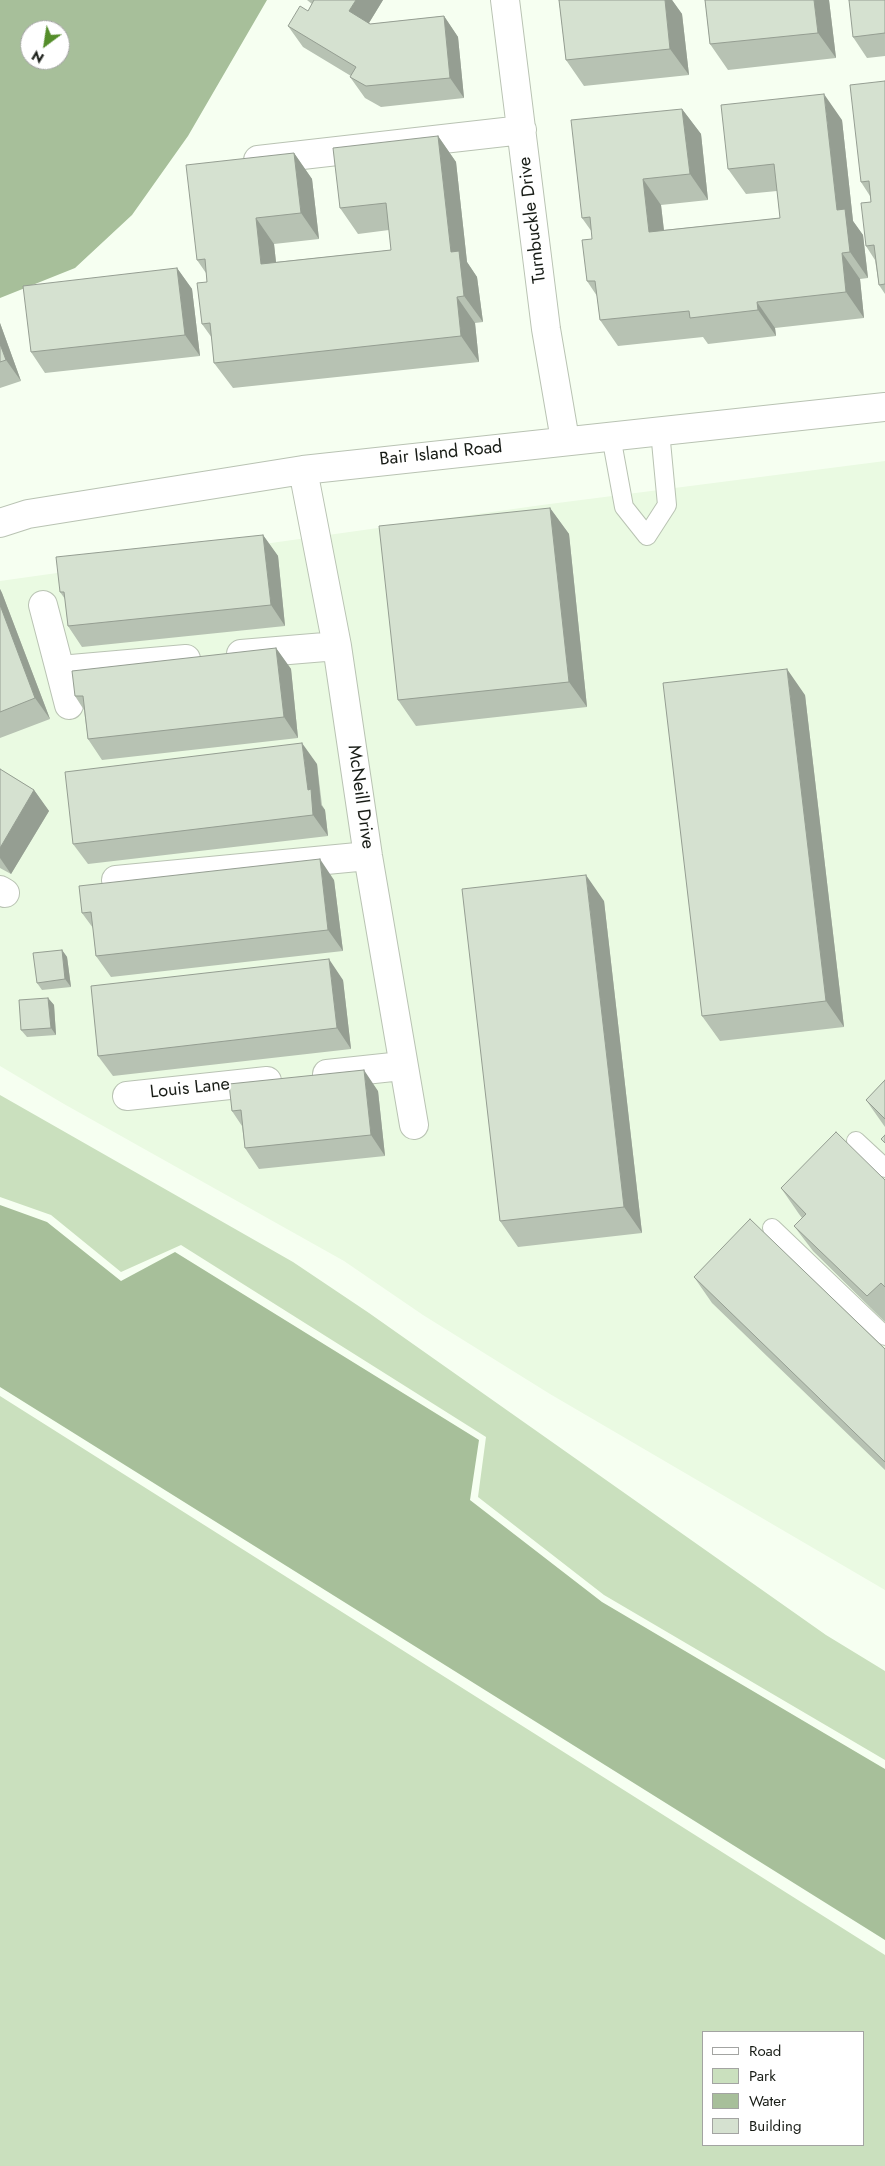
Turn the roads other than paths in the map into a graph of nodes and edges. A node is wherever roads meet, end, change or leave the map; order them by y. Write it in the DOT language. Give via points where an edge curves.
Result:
graph roads {
  1 [pos="505,0"];
  2 [pos="522,130"];
  3 [pos="231,163"];
  4 [pos="885,407"];
  5 [pos="660,431"];
  6 [pos="611,436"];
  7 [pos="565,440"];
  8 [pos="303,470"];
  9 [pos="0,523"];
  10 [pos="43,606"];
  11 [pos="337,646"];
  12 [pos="60,670"];
  13 [pos="69,705"];
  14 [pos="368,856"];
  15 [pos="116,880"];
  16 [pos="402,1066"];
  17 [pos="127,1096"];
  18 [pos="414,1125"];
  19 [pos="856,1141"];
  20 [pos="885,1168"];
  21 [pos="772,1228"];
  22 [pos="885,1336"];
  1 -- 2 [label="street, Turnbuckle Drive"];
  2 -- 3 [label="street"];
  2 -- 7 [label="street, Turnbuckle Drive" via="546,329"];
  4 -- 5 [label="street, Bair Island Road"];
  5 -- 6 [label="street, Bair Island Road"];
  5 -- 6 [label="lane" via="667,505 647,536 624,507"];
  6 -- 7 [label="street, Bair Island Road"];
  7 -- 8 [label="street, Bair Island Road"];
  8 -- 9 [label="street, Bair Island Road" via="28,514"];
  8 -- 11 [label="street, McNeill Drive"];
  10 -- 12 [label="street"];
  11 -- 12 [label="street"];
  11 -- 14 [label="street, McNeill Drive"];
  12 -- 13 [label="street"];
  14 -- 15 [label="street"];
  14 -- 16 [label="street, McNeill Drive"];
  16 -- 17 [label="street, Louis Lane"];
  16 -- 18 [label="street, McNeill Drive"];
  19 -- 20 [label="lane"];
  21 -- 22 [label="lane"];
}
